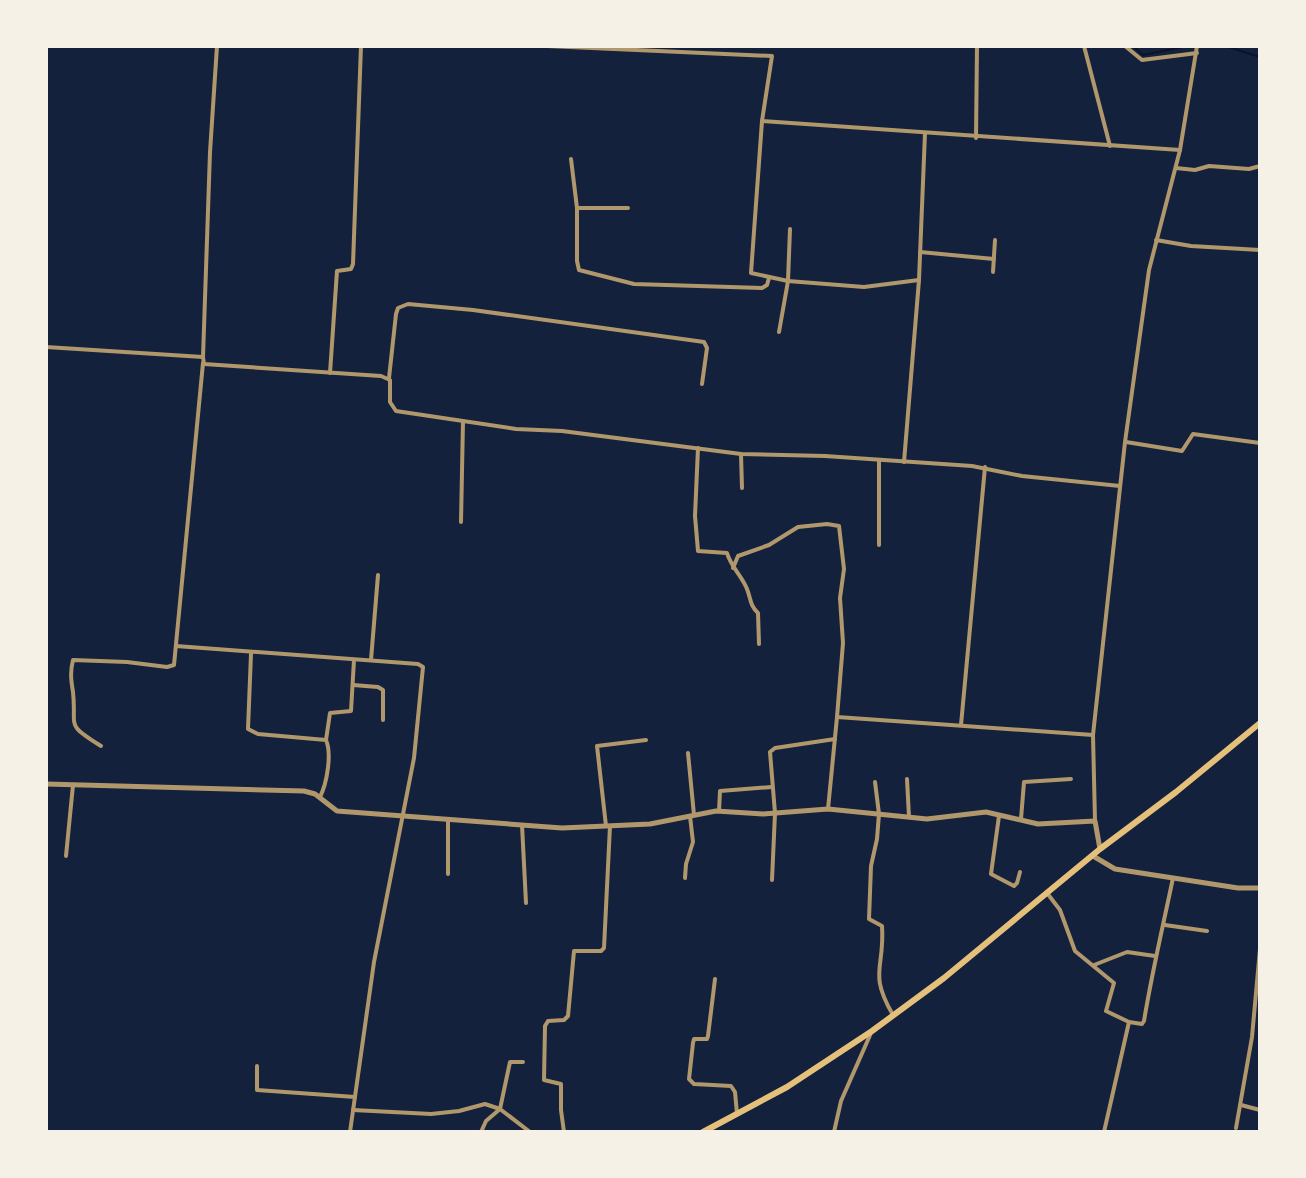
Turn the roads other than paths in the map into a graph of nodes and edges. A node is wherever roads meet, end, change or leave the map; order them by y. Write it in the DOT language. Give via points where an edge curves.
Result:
graph roads {
  1 [pos="217,46"];
  2 [pos="361,46"];
  3 [pos="547,46"];
  4 [pos="741,46"];
  5 [pos="977,46"];
  6 [pos="1084,46"];
  7 [pos="1125,46"];
  8 [pos="773,48"];
  9 [pos="1197,48"];
  10 [pos="741,54"];
  11 [pos="772,56"];
  12 [pos="762,121"];
  13 [pos="925,133"];
  14 [pos="976,138"];
  15 [pos="1110,146"];
  16 [pos="1180,150"];
  17 [pos="571,159"];
  18 [pos="1260,166"];
  19 [pos="1175,168"];
  20 [pos="577,208"];
  21 [pos="628,208"];
  22 [pos="790,229"];
  23 [pos="995,240"];
  24 [pos="1156,240"];
  25 [pos="1260,250"];
  26 [pos="920,252"];
  27 [pos="994,259"];
  28 [pos="993,272"];
  29 [pos="769,278"];
  30 [pos="919,280"];
  31 [pos="788,281"];
  32 [pos="779,332"];
  33 [pos="46,347"];
  34 [pos="203,360"];
  35 [pos="330,373"];
  36 [pos="389,378"];
  37 [pos="702,384"];
  38 [pos="463,421"];
  39 [pos="1125,442"];
  40 [pos="1260,443"];
  41 [pos="698,448"];
  42 [pos="741,454"];
  43 [pos="879,460"];
  44 [pos="904,462"];
  45 [pos="985,467"];
  46 [pos="1120,486"];
  47 [pos="742,488"];
  48 [pos="461,522"];
  49 [pos="879,545"];
  50 [pos="733,568"];
  51 [pos="378,575"];
  52 [pos="759,644"];
  53 [pos="176,646"];
  54 [pos="251,653"];
  55 [pos="354,660"];
  56 [pos="371,661"];
  57 [pos="353,685"];
  58 [pos="837,717"];
  59 [pos="383,720"];
  60 [pos="1260,723"];
  61 [pos="961,725"];
  62 [pos="1093,735"];
  63 [pos="835,739"];
  64 [pos="326,740"];
  65 [pos="646,740"];
  66 [pos="101,746"];
  67 [pos="688,753"];
  68 [pos="907,779"];
  69 [pos="1071,779"];
  70 [pos="875,782"];
  71 [pos="46,784"];
  72 [pos="73,785"];
  73 [pos="772,787"];
  74 [pos="320,797"];
  75 [pos="828,809"];
  76 [pos="719,811"];
  77 [pos="775,813"];
  78 [pos="879,814"];
  79 [pos="999,814"];
  80 [pos="692,815"];
  81 [pos="402,817"];
  82 [pos="909,817"];
  83 [pos="448,820"];
  84 [pos="1021,820"];
  85 [pos="1095,821"];
  86 [pos="522,825"];
  87 [pos="608,826"];
  88 [pos="1100,849"];
  89 [pos="66,856"];
  90 [pos="1093,856"];
  91 [pos="1020,872"];
  92 [pos="448,874"];
  93 [pos="685,878"];
  94 [pos="1173,878"];
  95 [pos="772,880"];
  96 [pos="1260,888"];
  97 [pos="1047,893"];
  98 [pos="526,903"];
  99 [pos="1165,924"];
  100 [pos="1207,931"];
  101 [pos="1260,949"];
  102 [pos="1155,956"];
  103 [pos="1094,965"];
  104 [pos="715,979"];
  105 [pos="893,1015"];
  106 [pos="1129,1022"];
  107 [pos="872,1031"];
  108 [pos="523,1062"];
  109 [pos="257,1066"];
  110 [pos="355,1097"];
  111 [pos="1241,1105"];
  112 [pos="500,1109"];
  113 [pos="353,1110"];
  114 [pos="1260,1110"];
  115 [pos="737,1114"];
  116 [pos="1236,1128"];
  117 [pos="350,1132"];
  118 [pos="481,1132"];
  119 [pos="530,1132"];
  120 [pos="564,1132"];
  121 [pos="703,1132"];
  122 [pos="834,1132"];
  123 [pos="1104,1132"];
  1 -- 34 [label="street"];
  2 -- 35 [label="street" via="353,264 337,271"];
  3 -- 10 [label="street"];
  4 -- 10 [label="street"];
  5 -- 14 [label="street"];
  6 -- 15 [label="street"];
  7 -- 9 [label="street" via="1142,60"];
  8 -- 11 [label="street"];
  9 -- 16 [label="street"];
  10 -- 11 [label="street"];
  11 -- 12 [label="street"];
  12 -- 13 [label="street"];
  12 -- 29 [label="street" via="750,271"];
  13 -- 14 [label="street"];
  13 -- 26 [label="street"];
  14 -- 15 [label="street"];
  15 -- 16 [label="street"];
  16 -- 19 [label="street"];
  17 -- 20 [label="street"];
  18 -- 19 [label="street"];
  19 -- 24 [label="street"];
  20 -- 21 [label="street"];
  20 -- 29 [label="street" via="577,266 583,272 634,284 762,288"];
  22 -- 31 [label="street"];
  23 -- 27 [label="street"];
  24 -- 25 [label="street"];
  24 -- 39 [label="street"];
  26 -- 27 [label="street"];
  26 -- 30 [label="street"];
  27 -- 28 [label="street"];
  29 -- 31 [label="street"];
  30 -- 31 [label="street" via="875,287"];
  30 -- 44 [label="street"];
  31 -- 32 [label="street"];
  33 -- 34 [label="street"];
  34 -- 35 [label="street"];
  34 -- 53 [label="street"];
  35 -- 36 [label="street"];
  36 -- 37 [label="street" via="396,314 408,304 704,342"];
  36 -- 38 [label="street" via="390,402 396,411"];
  38 -- 41 [label="street"];
  38 -- 48 [label="street"];
  39 -- 40 [label="street" via="1182,451 1193,434"];
  39 -- 46 [label="street"];
  41 -- 42 [label="street"];
  41 -- 50 [label="street" via="698,551 725,552"];
  42 -- 43 [label="street"];
  42 -- 47 [label="street"];
  43 -- 44 [label="street"];
  43 -- 49 [label="street"];
  44 -- 45 [label="street"];
  45 -- 46 [label="street"];
  45 -- 61 [label="street"];
  46 -- 62 [label="street"];
  50 -- 52 [label="street" via="758,613"];
  50 -- 58 [label="street" via="738,556 791,530 839,526 844,569"];
  51 -- 56 [label="street"];
  53 -- 54 [label="street"];
  53 -- 66 [label="street" via="172,666 73,660 72,720"];
  54 -- 55 [label="street"];
  54 -- 64 [label="street" via="250,732"];
  55 -- 56 [label="street"];
  55 -- 57 [label="street"];
  56 -- 81 [label="street" via="423,667"];
  57 -- 59 [label="street" via="383,690"];
  57 -- 64 [label="street" via="351,711 330,713"];
  58 -- 61 [label="street"];
  58 -- 63 [label="street"];
  60 -- 88 [label="main road"];
  61 -- 62 [label="street"];
  62 -- 85 [label="street"];
  63 -- 73 [label="street" via="771,750"];
  63 -- 75 [label="street"];
  64 -- 74 [label="street"];
  65 -- 87 [label="street" via="597,746"];
  67 -- 80 [label="street"];
  68 -- 82 [label="street"];
  69 -- 84 [label="street" via="1024,782"];
  70 -- 78 [label="street"];
  71 -- 72 [label="street"];
  72 -- 74 [label="street" via="304,791"];
  72 -- 89 [label="street"];
  73 -- 76 [label="street" via="720,791"];
  73 -- 77 [label="street"];
  74 -- 81 [label="street" via="337,811"];
  75 -- 77 [label="street"];
  75 -- 78 [label="street"];
  76 -- 77 [label="street"];
  76 -- 80 [label="street"];
  77 -- 95 [label="street"];
  78 -- 82 [label="street"];
  78 -- 105 [label="street" via="869,919 882,926 878,979"];
  79 -- 82 [label="street"];
  79 -- 84 [label="street"];
  79 -- 91 [label="street" via="991,874 1014,886"];
  80 -- 87 [label="street"];
  80 -- 93 [label="street"];
  81 -- 83 [label="street"];
  81 -- 110 [label="street"];
  83 -- 86 [label="street"];
  83 -- 92 [label="street"];
  84 -- 85 [label="street"];
  85 -- 88 [label="street"];
  86 -- 87 [label="street"];
  86 -- 98 [label="street"];
  87 -- 120 [label="street" via="604,948 574,951 568,1016 545,1026 544,1080 561,1084"];
  88 -- 90 [label="main road"];
  90 -- 94 [label="street" via="1115,869"];
  90 -- 97 [label="main road"];
  94 -- 96 [label="street"];
  94 -- 99 [label="street"];
  97 -- 103 [label="street" via="1060,910 1075,951"];
  97 -- 105 [label="main road"];
  99 -- 100 [label="street"];
  99 -- 102 [label="street"];
  101 -- 111 [label="street"];
  102 -- 103 [label="street" via="1127,952"];
  102 -- 106 [label="street" via="1144,1021"];
  103 -- 106 [label="street" via="1114,983 1106,1011"];
  104 -- 115 [label="street" via="708,1036 694,1039 689,1079 694,1084 731,1086"];
  105 -- 107 [label="main road"];
  106 -- 123 [label="street"];
  107 -- 115 [label="main road"];
  107 -- 122 [label="street" via="841,1101"];
  108 -- 112 [label="street" via="509,1064"];
  109 -- 110 [label="street" via="257,1090"];
  110 -- 113 [label="street"];
  111 -- 114 [label="street"];
  111 -- 116 [label="street"];
  112 -- 113 [label="street" via="480,1104 431,1114"];
  112 -- 118 [label="street"];
  112 -- 119 [label="street"];
  113 -- 117 [label="street"];
  115 -- 121 [label="main road"];
}
